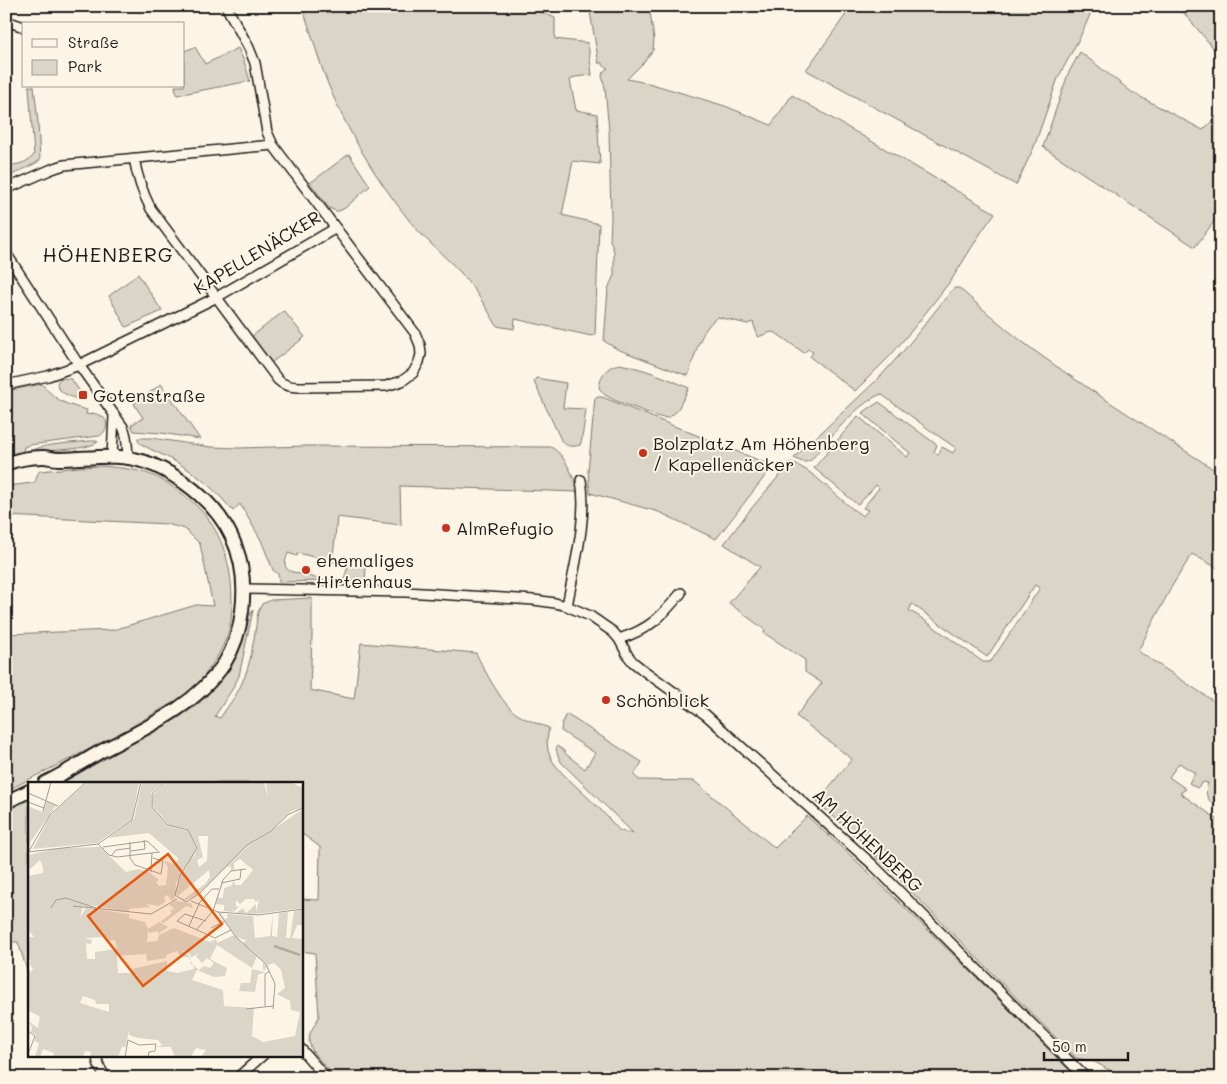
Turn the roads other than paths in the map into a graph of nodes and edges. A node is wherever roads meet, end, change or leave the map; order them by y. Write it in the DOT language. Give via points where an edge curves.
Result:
graph roads {
  1 [pos="226,6"];
  2 [pos="6,21"];
  3 [pos="22,27"];
  4 [pos="273,145"];
  5 [pos="134,158"];
  6 [pos="6,189"];
  7 [pos="336,228"];
  8 [pos="6,253"];
  9 [pos="217,297"];
  10 [pos="79,365"];
  11 [pos="6,385"];
  12 [pos="114,416"];
  13 [pos="112,457"];
  14 [pos="128,458"];
  15 [pos="6,465"];
  16 [pos="581,480"];
  17 [pos="244,589"];
  18 [pos="681,593"];
  19 [pos="567,606"];
  20 [pos="619,639"];
  21 [pos="47,782"];
  22 [pos="28,791"];
  23 [pos="6,802"];
  24 [pos="302,1050"];
  25 [pos="97,1056"];
  26 [pos="262,1056"];
  27 [pos="106,1078"];
  28 [pos="237,1078"];
  29 [pos="326,1078"];
  30 [pos="1086,1078"];
  1 -- 4 [label="street, KAPELLENÄCKER" via="255,63"];
  2 -- 3 [label="street"];
  4 -- 5 [label="street"];
  4 -- 7 [label="street, KAPELLENÄCKER"];
  5 -- 6 [label="street" via="64,165"];
  5 -- 9 [label="street" via="136,175 151,208"];
  7 -- 9 [label="street, KAPELLENÄCKER"];
  7 -- 9 [label="street" via="418,339 421,349 419,362 414,373 402,381 386,386 285,385"];
  8 -- 10 [label="street"];
  9 -- 10 [label="street, KAPELLENÄCKER"];
  10 -- 11 [label="street"];
  10 -- 12 [label="street"];
  12 -- 13 [label="street"];
  12 -- 14 [label="street" via="125,432"];
  13 -- 14 [label="main road"];
  13 -- 15 [label="main road" via="56,459 37,466"];
  14 -- 17 [label="main road" via="165,470 217,512 236,545"];
  16 -- 19 [label="street" via="583,512"];
  17 -- 19 [label="street, AM HÖHENBERG" via="422,592 534,600"];
  17 -- 21 [label="main road" via="242,617 235,642 223,665 204,688 186,704 141,731"];
  18 -- 20 [label="street" via="652,624"];
  19 -- 20 [label="street, AM HÖHENBERG" via="590,616"];
  20 -- 30 [label="street, AM HÖHENBERG" via="633,662 706,715 872,864"];
  22 -- 23 [label="main road"];
  24 -- 29 [label="street"];
  25 -- 27 [label="street"];
  26 -- 28 [label="street"];
}
